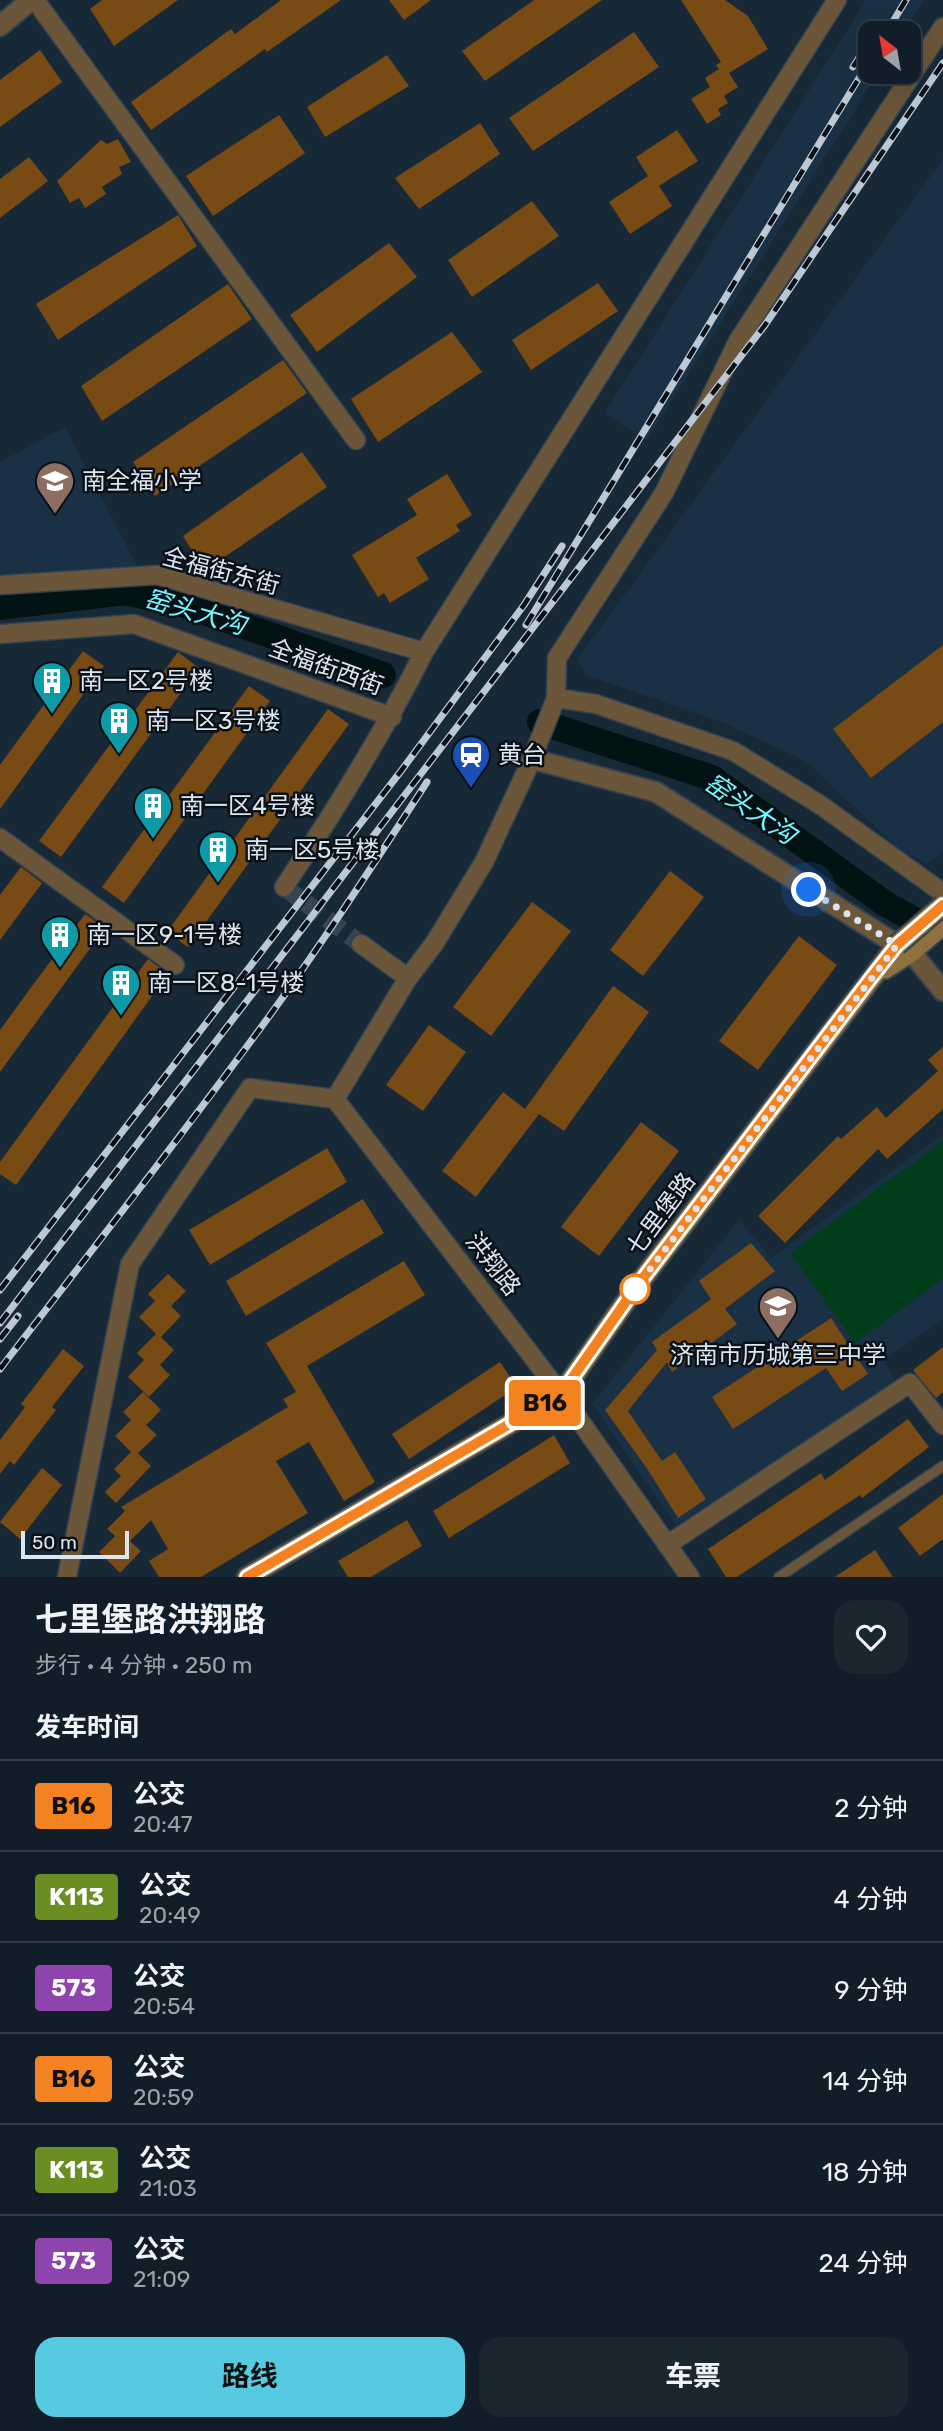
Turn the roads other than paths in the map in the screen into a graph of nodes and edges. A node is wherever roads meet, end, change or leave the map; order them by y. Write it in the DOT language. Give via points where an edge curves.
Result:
graph roads {
  1 [pos="33,0"];
  2 [pos="837,0"];
  3 [pos="0,26"];
  4 [pos="943,27"];
  5 [pos="356,440"];
  6 [pos="0,585"];
  7 [pos="0,634"];
  8 [pos="424,652"];
  9 [pos="556,698"];
  10 [pos="392,717"];
  11 [pos="532,759"];
  12 [pos="0,838"];
  13 [pos="284,887"];
  14 [pos="943,894"];
  15 [pos="943,905"];
  16 [pos="943,925"];
  17 [pos="361,944"];
  18 [pos="903,949"];
  19 [pos="175,965"];
  20 [pos="408,978"];
  21 [pos="943,991"];
  22 [pos="335,1099"];
  23 [pos="561,1394"];
  24 [pos="943,1425"];
  25 [pos="943,1466"];
  26 [pos="667,1545"];
  27 [pos="67,1577"];
  28 [pos="247,1577"];
  29 [pos="690,1577"];
  30 [pos="779,1577"];
  1 -- 3 [label="street"];
  1 -- 5 [label="street"];
  2 -- 8 [label="street"];
  4 -- 9 [label="street" via="738,341 664,493 557,658"];
  6 -- 8 [label="street, 全福街东街" via="157,575"];
  7 -- 10 [label="street, 全福街西街" via="134,624"];
  8 -- 10 [label="street"];
  9 -- 11 [label="street"];
  9 -- 14 [label="street" via="596,704 733,751 819,804"];
  10 -- 13 [label="street"];
  11 -- 18 [label="street" via="656,792"];
  11 -- 20 [label="street" via="484,862"];
  12 -- 19 [label="street"];
  15 -- 18 [label="main road, 七里堡路, bridge"];
  16 -- 18 [label="main road, 七里堡路"];
  17 -- 20 [label="street"];
  18 -- 21 [label="street"];
  18 -- 23 [label="main road, 七里堡路" via="871,978 634,1290"];
  20 -- 22 [label="street"];
  22 -- 23 [label="street, 洪翔路"];
  22 -- 27 [label="street" via="250,1088 130,1264"];
  23 -- 26 [label="street, 洪翔路"];
  23 -- 28 [label="main road, 七里堡路"];
  24 -- 26 [label="street" via="910,1383"];
  25 -- 30 [label="lane"];
  26 -- 29 [label="street, 洪翔路"];
}
